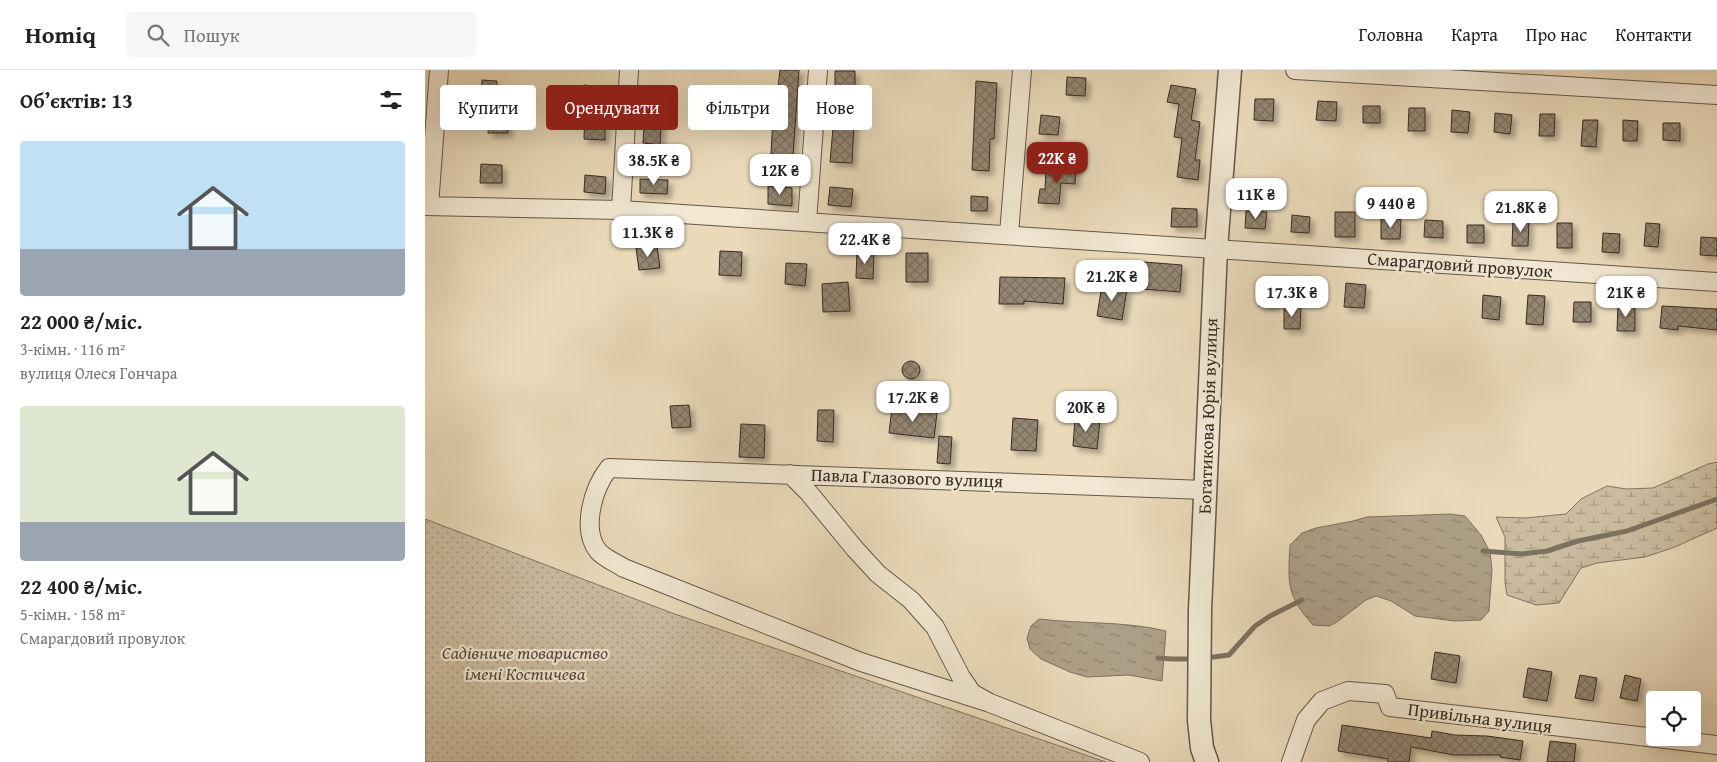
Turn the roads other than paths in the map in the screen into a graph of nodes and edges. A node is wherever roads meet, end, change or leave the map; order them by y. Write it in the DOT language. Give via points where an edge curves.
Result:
graph roads {
  1 [pos="439,70"];
  2 [pos="629,70"];
  3 [pos="817,70"];
  4 [pos="1022,70"];
  5 [pos="1230,70"];
  6 [pos="1295,70"];
  7 [pos="1717,95"];
  8 [pos="427,206"];
  9 [pos="621,210"];
  10 [pos="807,222"];
  11 [pos="1009,234"];
  12 [pos="1215,249"];
  13 [pos="1717,282"];
  14 [pos="789,474"];
  15 [pos="1205,490"];
  16 [pos="990,704"];
  17 [pos="1717,745"];
  18 [pos="1140,762"];
  19 [pos="1207,762"];
  20 [pos="1291,762"];
  1 -- 8 [label="street"];
  2 -- 9 [label="street"];
  3 -- 10 [label="street"];
  4 -- 11 [label="street"];
  5 -- 12 [label="street, Богатикова Юрія вулиця"];
  6 -- 7 [label="street"];
  8 -- 9 [label="street, Смарагдовий провулок"];
  9 -- 10 [label="street, Смарагдовий провулок"];
  10 -- 11 [label="street, Смарагдовий провулок"];
  11 -- 12 [label="street, Смарагдовий провулок"];
  12 -- 13 [label="street, Смарагдовий провулок"];
  12 -- 15 [label="street, Богатикова Юрія вулиця"];
  14 -- 15 [label="street, Павла Глазового вулиця"];
  14 -- 16 [label="street" via="879,574 911,600 935,628 972,692"];
  14 -- 16 [label="street, Павла Глазового вулиця" via="609,468 593,501 589,525 592,541 600,553 624,568 861,662"];
  15 -- 19 [label="street, Богатикова Юрія вулиця" via="1199,720"];
  16 -- 18 [label="street"];
  17 -- 20 [label="street, Привільна вулиця" via="1390,707 1385,694 1348,691 1323,701 1306,720"];
}
